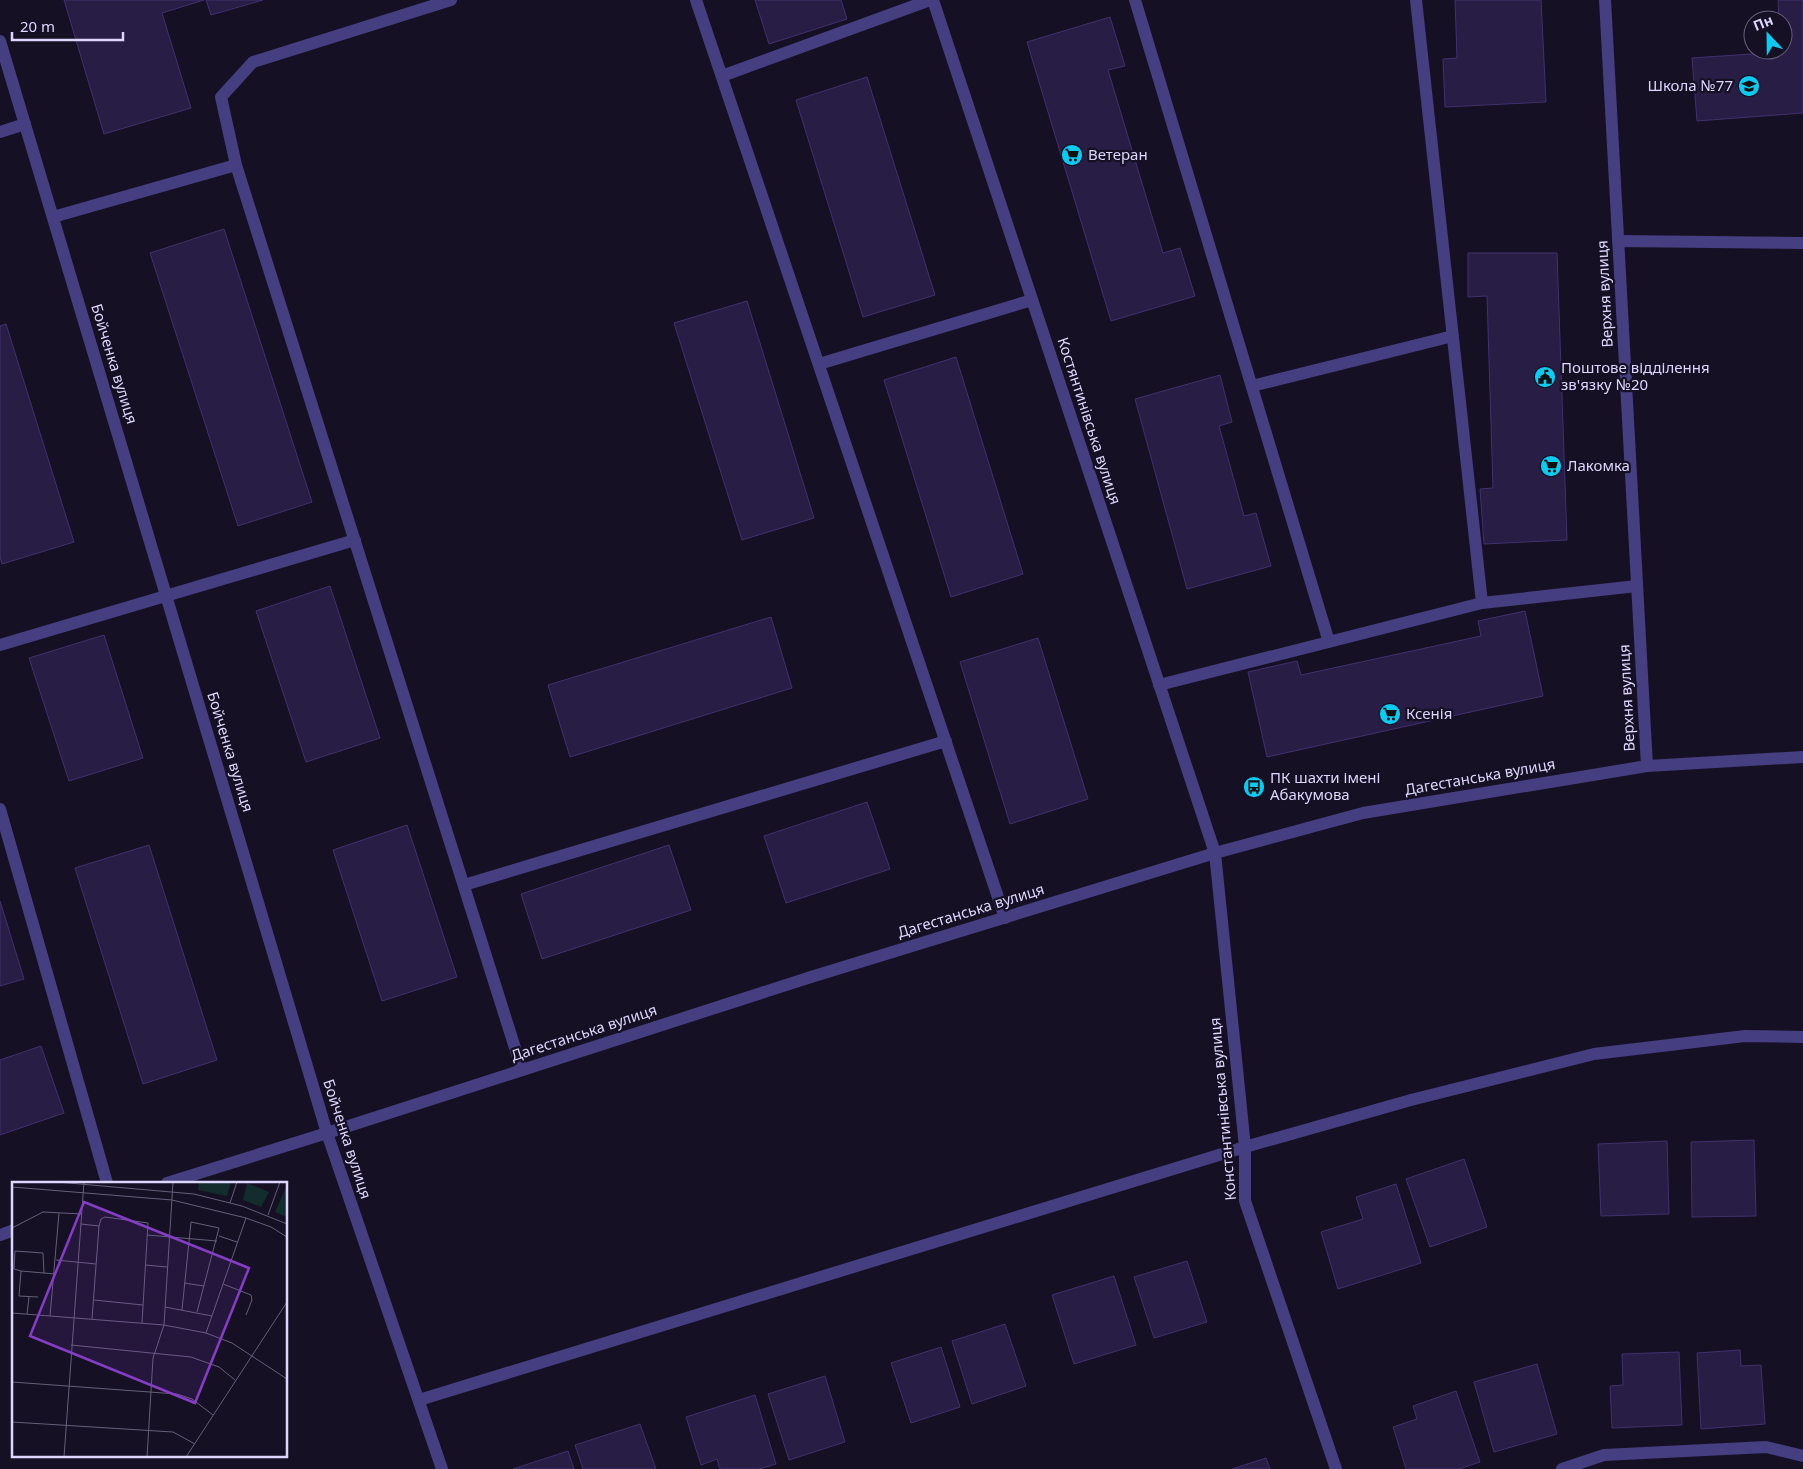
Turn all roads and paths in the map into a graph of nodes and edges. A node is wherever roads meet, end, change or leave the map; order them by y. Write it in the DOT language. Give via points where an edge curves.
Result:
graph roads {
  1 [pos="452,0"];
  2 [pos="696,0"];
  3 [pos="931,0"];
  4 [pos="1135,0"];
  5 [pos="1416,0"];
  6 [pos="1605,0"];
  7 [pos="0,41"];
  8 [pos="722,76"];
  9 [pos="25,124"];
  10 [pos="0,132"];
  11 [pos="236,165"];
  12 [pos="52,217"];
  13 [pos="1618,242"];
  14 [pos="1803,243"];
  15 [pos="1032,300"];
  16 [pos="1453,336"];
  17 [pos="819,364"];
  18 [pos="1252,386"];
  19 [pos="355,540"];
  20 [pos="1637,586"];
  21 [pos="166,595"];
  22 [pos="1482,603"];
  23 [pos="1329,642"];
  24 [pos="0,644"];
  25 [pos="1160,685"];
  26 [pos="946,741"];
  27 [pos="1803,757"];
  28 [pos="1647,766"];
  29 [pos="0,809"];
  30 [pos="1215,853"];
  31 [pos="464,885"];
  32 [pos="1005,918"];
  33 [pos="1803,1037"];
  34 [pos="522,1070"];
  35 [pos="327,1133"];
  36 [pos="1245,1147"];
  37 [pos="107,1182"];
  38 [pos="170,1182"];
  39 [pos="12,1231"];
  40 [pos="0,1235"];
  41 [pos="419,1400"];
  42 [pos="1803,1456"];
  43 [pos="442,1469"];
  44 [pos="1336,1469"];
  45 [pos="1562,1469"];
  1 -- 11 [label="street" via="253,62 221,97"];
  2 -- 8 [label="street"];
  3 -- 8 [label="street"];
  3 -- 15 [label="street, Костянтинівська вулиця"];
  4 -- 18 [label="street"];
  5 -- 16 [label="street"];
  6 -- 13 [label="street, Верхня вулиця"];
  7 -- 9 [label="street, Бойченка вулиця"];
  8 -- 17 [label="street"];
  9 -- 10 [label="street"];
  9 -- 12 [label="street, Бойченка вулиця"];
  11 -- 12 [label="street"];
  11 -- 19 [label="street"];
  12 -- 21 [label="street, Бойченка вулиця"];
  13 -- 14 [label="street"];
  13 -- 20 [label="street, Верхня вулиця"];
  15 -- 17 [label="street"];
  15 -- 25 [label="street, Костянтинівська вулиця"];
  16 -- 18 [label="street"];
  16 -- 22 [label="street"];
  17 -- 26 [label="street"];
  18 -- 23 [label="street"];
  19 -- 21 [label="street"];
  19 -- 31 [label="street"];
  20 -- 22 [label="street"];
  20 -- 28 [label="street, Верхня вулиця"];
  21 -- 24 [label="street"];
  21 -- 35 [label="street, Бойченка вулиця"];
  22 -- 23 [label="street"];
  23 -- 25 [label="street"];
  25 -- 30 [label="street, Костянтинівська вулиця"];
  26 -- 31 [label="street"];
  26 -- 32 [label="street"];
  27 -- 28 [label="street, Дагестанська вулиця"];
  28 -- 30 [label="street, Дагестанська вулиця" via="1363,813"];
  29 -- 37 [label="street"];
  30 -- 32 [label="street, Дагестанська вулиця"];
  30 -- 36 [label="street, Константинівська вулиця"];
  31 -- 34 [label="street"];
  32 -- 34 [label="street, Дагестанська вулиця"];
  33 -- 36 [label="street" via="1745,1036 1594,1054 1410,1100"];
  34 -- 35 [label="street, Дагестанська вулиця"];
  35 -- 38 [label="street, Дагестанська вулиця"];
  35 -- 41 [label="street, Бойченка вулиця"];
  36 -- 41 [label="street"];
  36 -- 44 [label="street, Константинівська вулиця" via="1245,1201"];
  39 -- 40 [label="street"];
  41 -- 43 [label="street, Бойченка вулиця"];
  42 -- 45 [label="street" via="1766,1447 1604,1456"];
}
